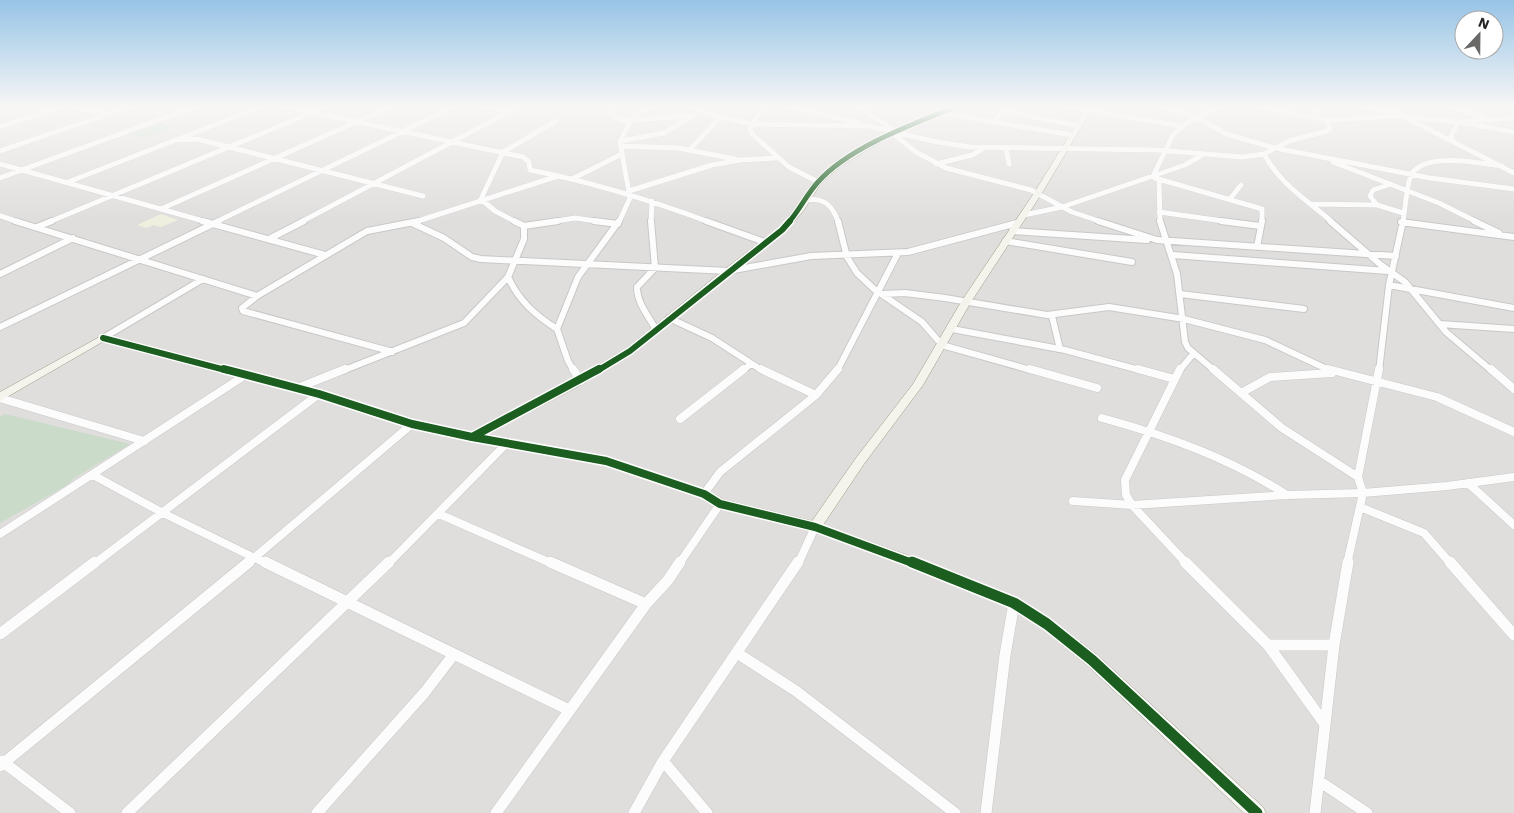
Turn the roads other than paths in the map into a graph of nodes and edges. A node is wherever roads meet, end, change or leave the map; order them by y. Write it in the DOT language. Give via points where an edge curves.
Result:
graph roads {
  1 [pos="18,145"];
  2 [pos="89,145"];
  3 [pos="162,145"];
  4 [pos="219,145"];
  5 [pos="233,145"];
  6 [pos="303,145"];
  7 [pos="376,145"];
  8 [pos="445,145"];
  9 [pos="466,145"];
  10 [pos="515,145"];
  11 [pos="621,145"];
  12 [pos="653,145"];
  13 [pos="695,145"];
  14 [pos="763,145"];
  15 [pos="871,145"];
  16 [pos="908,145"];
  17 [pos="960,145"];
  18 [pos="1066,145"];
  19 [pos="1167,145"];
  20 [pos="1264,145"];
  21 [pos="1281,145"];
  22 [pos="1461,145"];
  23 [pos="228,147"];
  24 [pos="984,148"];
  25 [pos="1275,148"];
  26 [pos="1006,149"];
  27 [pos="1064,149"];
  28 [pos="690,150"];
  29 [pos="0,151"];
  30 [pos="1164,151"];
  31 [pos="503,152"];
  32 [pos="622,154"];
  33 [pos="1264,154"];
  34 [pos="1202,155"];
  35 [pos="777,158"];
  36 [pos="1330,158"];
  37 [pos="271,159"];
  38 [pos="740,160"];
  39 [pos="0,164"];
  40 [pos="936,164"];
  41 [pos="1009,164"];
  42 [pos="1502,166"];
  43 [pos="22,170"];
  44 [pos="321,172"];
  45 [pos="1514,172"];
  46 [pos="1410,175"];
  47 [pos="558,176"];
  48 [pos="1152,176"];
  49 [pos="0,178"];
  50 [pos="572,179"];
  51 [pos="1159,180"];
  52 [pos="68,182"];
  53 [pos="818,182"];
  54 [pos="372,184"];
  55 [pos="1241,185"];
  56 [pos="1388,185"];
  57 [pos="1514,190"];
  58 [pos="1408,191"];
  59 [pos="630,193"];
  60 [pos="1038,193"];
  61 [pos="112,196"];
  62 [pos="423,196"];
  63 [pos="481,199"];
  64 [pos="807,200"];
  65 [pos="1230,200"];
  66 [pos="652,201"];
  67 [pos="1311,204"];
  68 [pos="1378,205"];
  69 [pos="1062,207"];
  70 [pos="161,209"];
  71 [pos="1159,212"];
  72 [pos="1024,215"];
  73 [pos="0,216"];
  74 [pos="1402,217"];
  75 [pos="412,223"];
  76 [pos="211,224"];
  77 [pos="618,224"];
  78 [pos="524,226"];
  79 [pos="1260,226"];
  80 [pos="37,227"];
  81 [pos="1015,227"];
  82 [pos="1499,233"];
  83 [pos="1514,237"];
  84 [pos="73,238"];
  85 [pos="269,240"];
  86 [pos="1157,240"];
  87 [pos="1005,241"];
  88 [pos="1165,241"];
  89 [pos="767,243"];
  90 [pos="1257,247"];
  91 [pos="898,253"];
  92 [pos="845,254"];
  93 [pos="1369,254"];
  94 [pos="325,255"];
  95 [pos="1173,255"];
  96 [pos="1396,256"];
  97 [pos="140,259"];
  98 [pos="515,261"];
  99 [pos="1132,262"];
  100 [pos="587,264"];
  101 [pos="655,268"];
  102 [pos="728,271"];
  103 [pos="1391,271"];
  104 [pos="0,274"];
  105 [pos="508,277"];
  106 [pos="203,279"];
  107 [pos="1389,285"];
  108 [pos="1413,290"];
  109 [pos="881,293"];
  110 [pos="1180,294"];
  111 [pos="257,296"];
  112 [pos="966,302"];
  113 [pos="1514,308"];
  114 [pos="1304,309"];
  115 [pos="1052,316"];
  116 [pos="669,318"];
  117 [pos="1184,319"];
  118 [pos="1440,324"];
  119 [pos="0,327"];
  120 [pos="557,329"];
  121 [pos="952,329"];
  122 [pos="1514,329"];
  123 [pos="656,330"];
  124 [pos="103,338"];
  125 [pos="942,345"];
  126 [pos="1060,349"];
  127 [pos="393,352"];
  128 [pos="1193,354"];
  129 [pos="751,364"];
  130 [pos="1336,373"];
  131 [pos="244,376"];
  132 [pos="1174,379"];
  133 [pos="581,381"];
  134 [pos="1377,383"];
  135 [pos="1097,388"];
  136 [pos="295,389"];
  137 [pos="1514,389"];
  138 [pos="1241,392"];
  139 [pos="319,394"];
  140 [pos="816,395"];
  141 [pos="0,398"];
  142 [pos="1102,418"];
  143 [pos="680,419"];
  144 [pos="412,424"];
  145 [pos="1150,430"];
  146 [pos="1514,432"];
  147 [pos="472,437"];
  148 [pos="144,441"];
  149 [pos="506,445"];
  150 [pos="93,475"];
  151 [pos="1514,476"];
  152 [pos="1358,477"];
  153 [pos="1468,483"];
  154 [pos="1363,492"];
  155 [pos="704,494"];
  156 [pos="1287,495"];
  157 [pos="1073,501"];
  158 [pos="720,504"];
  159 [pos="1132,506"];
  160 [pos="1360,507"];
  161 [pos="163,513"];
  162 [pos="439,514"];
  163 [pos="1514,525"];
  164 [pos="815,527"];
  165 [pos="0,534"];
  166 [pos="255,557"];
  167 [pos="348,602"];
  168 [pos="1014,603"];
  169 [pos="646,604"];
  170 [pos="0,634"];
  171 [pos="1514,635"];
  172 [pos="1268,644"];
  173 [pos="1334,645"];
  174 [pos="736,653"];
  175 [pos="454,654"];
  176 [pos="569,710"];
  177 [pos="1324,723"];
  178 [pos="663,761"];
  179 [pos="1,763"];
  180 [pos="1319,781"];
  181 [pos="70,813"];
  182 [pos="128,813"];
  183 [pos="316,813"];
  184 [pos="496,813"];
  185 [pos="634,813"];
  186 [pos="707,813"];
  187 [pos="955,813"];
  188 [pos="986,813"];
  189 [pos="1257,813"];
  190 [pos="1315,813"];
  191 [pos="1367,813"];
  1 -- 29 [label="street"];
  2 -- 43 [label="street"];
  3 -- 52 [label="street"];
  4 -- 23 [label="street"];
  5 -- 23 [label="street"];
  6 -- 37 [label="street"];
  7 -- 44 [label="street"];
  8 -- 54 [label="street"];
  9 -- 31 [label="street"];
  10 -- 31 [label="street"];
  11 -- 32 [label="street"];
  12 -- 28 [label="street"];
  13 -- 28 [label="street"];
  14 -- 35 [label="street"];
  15 -- 53 [label="street" via="839,163"];
  16 -- 40 [label="street"];
  17 -- 24 [label="street"];
  18 -- 27 [label="street"];
  19 -- 30 [label="street"];
  20 -- 25 [label="street"];
  21 -- 25 [label="street"];
  22 -- 42 [label="street"];
  23 -- 37 [label="street"];
  23 -- 61 [label="street"];
  24 -- 26 [label="street"];
  24 -- 40 [label="street" via="972,155"];
  25 -- 33 [label="street"];
  25 -- 36 [label="street"];
  26 -- 27 [label="street"];
  26 -- 41 [label="street"];
  27 -- 30 [label="street"];
  27 -- 60 [label="street"];
  28 -- 38 [label="street"];
  30 -- 34 [label="street"];
  30 -- 48 [label="street"];
  31 -- 47 [label="street" via="527,159 530,170"];
  31 -- 63 [label="street"];
  32 -- 50 [label="street"];
  32 -- 59 [label="street"];
  33 -- 34 [label="street" via="1242,157"];
  33 -- 67 [label="street" via="1282,181"];
  34 -- 48 [label="street" via="1186,165"];
  35 -- 38 [label="street"];
  35 -- 53 [label="street"];
  36 -- 46 [label="street"];
  36 -- 56 [label="street" via="1334,163"];
  37 -- 44 [label="street"];
  37 -- 70 [label="street"];
  38 -- 59 [label="street" via="697,168"];
  39 -- 43 [label="street"];
  40 -- 60 [label="street"];
  42 -- 45 [label="street"];
  42 -- 46 [label="street" via="1432,162 1413,170"];
  43 -- 49 [label="street"];
  43 -- 52 [label="street"];
  44 -- 54 [label="street"];
  44 -- 76 [label="street"];
  46 -- 57 [label="street"];
  46 -- 58 [label="street"];
  47 -- 50 [label="street"];
  47 -- 63 [label="street"];
  48 -- 51 [label="street"];
  48 -- 69 [label="street"];
  50 -- 59 [label="street" via="590,182 606,190"];
  51 -- 65 [label="street"];
  51 -- 71 [label="street"];
  52 -- 61 [label="street"];
  53 -- 64 [label="street"];
  54 -- 62 [label="street"];
  54 -- 85 [label="street"];
  55 -- 65 [label="street"];
  56 -- 58 [label="street"];
  56 -- 68 [label="street" via="1370,192"];
  58 -- 74 [label="street"];
  58 -- 82 [label="street"];
  59 -- 66 [label="street"];
  59 -- 77 [label="street"];
  60 -- 69 [label="street"];
  60 -- 72 [label="street"];
  61 -- 70 [label="street"];
  61 -- 80 [label="street"];
  63 -- 75 [label="street"];
  63 -- 78 [label="street" via="495,211"];
  64 -- 89 [label="street" via="794,218"];
  64 -- 92 [label="street" via="825,201 839,218"];
  65 -- 79 [label="street" via="1262,209"];
  66 -- 89 [label="street"];
  66 -- 101 [label="street"];
  67 -- 68 [label="street"];
  67 -- 93 [label="street"];
  68 -- 74 [label="street"];
  69 -- 72 [label="street"];
  69 -- 86 [label="street"];
  70 -- 76 [label="street"];
  71 -- 79 [label="street"];
  71 -- 88 [label="street"];
  72 -- 81 [label="street"];
  73 -- 80 [label="street"];
  74 -- 82 [label="street"];
  74 -- 96 [label="street"];
  75 -- 94 [label="street" via="366,231"];
  75 -- 98 [label="street" via="444,238 472,257"];
  76 -- 85 [label="street"];
  76 -- 97 [label="street"];
  77 -- 78 [label="street" via="575,218"];
  77 -- 100 [label="street"];
  78 -- 98 [label="street" via="524,239"];
  79 -- 90 [label="street"];
  80 -- 84 [label="street"];
  81 -- 86 [label="street"];
  81 -- 87 [label="street"];
  81 -- 91 [label="street"];
  82 -- 83 [label="street"];
  84 -- 97 [label="street"];
  84 -- 104 [label="street"];
  85 -- 94 [label="street"];
  86 -- 88 [label="street"];
  87 -- 99 [label="street"];
  87 -- 112 [label="street"];
  88 -- 90 [label="street"];
  88 -- 95 [label="street"];
  89 -- 102 [label="street"];
  90 -- 93 [label="street"];
  91 -- 92 [label="street"];
  91 -- 109 [label="street"];
  92 -- 102 [label="street" via="811,256"];
  92 -- 109 [label="street" via="852,267"];
  93 -- 96 [label="street"];
  93 -- 103 [label="street"];
  94 -- 111 [label="street"];
  95 -- 103 [label="street"];
  95 -- 110 [label="street"];
  96 -- 103 [label="street"];
  97 -- 106 [label="street"];
  97 -- 119 [label="street"];
  98 -- 100 [label="street"];
  98 -- 105 [label="street"];
  100 -- 101 [label="street"];
  100 -- 120 [label="street" via="570,293"];
  101 -- 102 [label="street"];
  101 -- 123 [label="street" via="636,291"];
  102 -- 116 [label="street"];
  103 -- 107 [label="street"];
  103 -- 108 [label="street"];
  105 -- 120 [label="street" via="520,301"];
  105 -- 127 [label="street" via="464,323"];
  106 -- 111 [label="street"];
  106 -- 124 [label="street"];
  107 -- 108 [label="street"];
  107 -- 134 [label="street"];
  108 -- 113 [label="street"];
  108 -- 118 [label="street"];
  109 -- 112 [label="street" via="905,293"];
  109 -- 125 [label="street" via="926,325"];
  109 -- 140 [label="street" via="842,366"];
  110 -- 114 [label="street"];
  110 -- 117 [label="street"];
  111 -- 127 [label="street" via="244,304 243,311"];
  112 -- 115 [label="street"];
  112 -- 121 [label="street"];
  115 -- 117 [label="street" via="1109,307"];
  115 -- 126 [label="street"];
  116 -- 123 [label="street"];
  116 -- 129 [label="street" via="712,338"];
  117 -- 128 [label="street" via="1185,342"];
  117 -- 130 [label="street" via="1265,340"];
  118 -- 122 [label="street"];
  118 -- 137 [label="street"];
  120 -- 133 [label="street" via="568,361"];
  121 -- 125 [label="street"];
  121 -- 126 [label="street"];
  123 -- 133 [label="street" via="630,351"];
  124 -- 131 [label="street"];
  124 -- 141 [label="street"];
  125 -- 135 [label="street"];
  125 -- 164 [label="street" via="918,385 860,460"];
  126 -- 132 [label="street"];
  127 -- 136 [label="street"];
  128 -- 132 [label="street"];
  128 -- 138 [label="street"];
  129 -- 140 [label="street"];
  129 -- 143 [label="street"];
  130 -- 134 [label="street"];
  130 -- 138 [label="street" via="1270,377"];
  131 -- 136 [label="street"];
  131 -- 148 [label="street"];
  132 -- 145 [label="street"];
  133 -- 147 [label="street"];
  134 -- 146 [label="street" via="1437,397"];
  134 -- 152 [label="street"];
  136 -- 139 [label="street"];
  138 -- 152 [label="street" via="1297,439"];
  139 -- 144 [label="street"];
  139 -- 161 [label="street"];
  140 -- 155 [label="street" via="733,460"];
  141 -- 148 [label="street"];
  142 -- 145 [label="street"];
  144 -- 147 [label="street"];
  144 -- 166 [label="street"];
  145 -- 156 [label="street" via="1222,456"];
  145 -- 159 [label="street" via="1124,480"];
  147 -- 149 [label="street"];
  148 -- 150 [label="street"];
  149 -- 155 [label="street" via="606,461"];
  149 -- 162 [label="street"];
  150 -- 161 [label="street"];
  150 -- 165 [label="street"];
  151 -- 153 [label="street"];
  152 -- 154 [label="street"];
  153 -- 154 [label="street"];
  153 -- 163 [label="street"];
  154 -- 156 [label="street"];
  154 -- 160 [label="street"];
  155 -- 158 [label="street"];
  156 -- 159 [label="street"];
  157 -- 159 [label="street"];
  158 -- 164 [label="street"];
  158 -- 169 [label="street" via="668,580"];
  159 -- 172 [label="street"];
  160 -- 171 [label="street" via="1424,533"];
  160 -- 173 [label="street"];
  161 -- 166 [label="street"];
  161 -- 170 [label="street"];
  162 -- 167 [label="street"];
  162 -- 169 [label="street"];
  164 -- 168 [label="street"];
  164 -- 174 [label="street" via="797,565"];
  166 -- 167 [label="street"];
  166 -- 179 [label="street"];
  167 -- 175 [label="street"];
  167 -- 182 [label="street"];
  168 -- 188 [label="street" via="1006,639"];
  168 -- 189 [label="street" via="1047,624 1092,660"];
  169 -- 176 [label="street"];
  172 -- 173 [label="street"];
  172 -- 177 [label="street"];
  173 -- 177 [label="street"];
  174 -- 178 [label="street"];
  174 -- 187 [label="street" via="796,692"];
  175 -- 176 [label="street"];
  175 -- 183 [label="street" via="425,692"];
  176 -- 184 [label="street"];
  177 -- 180 [label="street"];
  178 -- 185 [label="street"];
  178 -- 186 [label="street"];
  179 -- 181 [label="street"];
  180 -- 190 [label="street"];
  180 -- 191 [label="street"];
}
